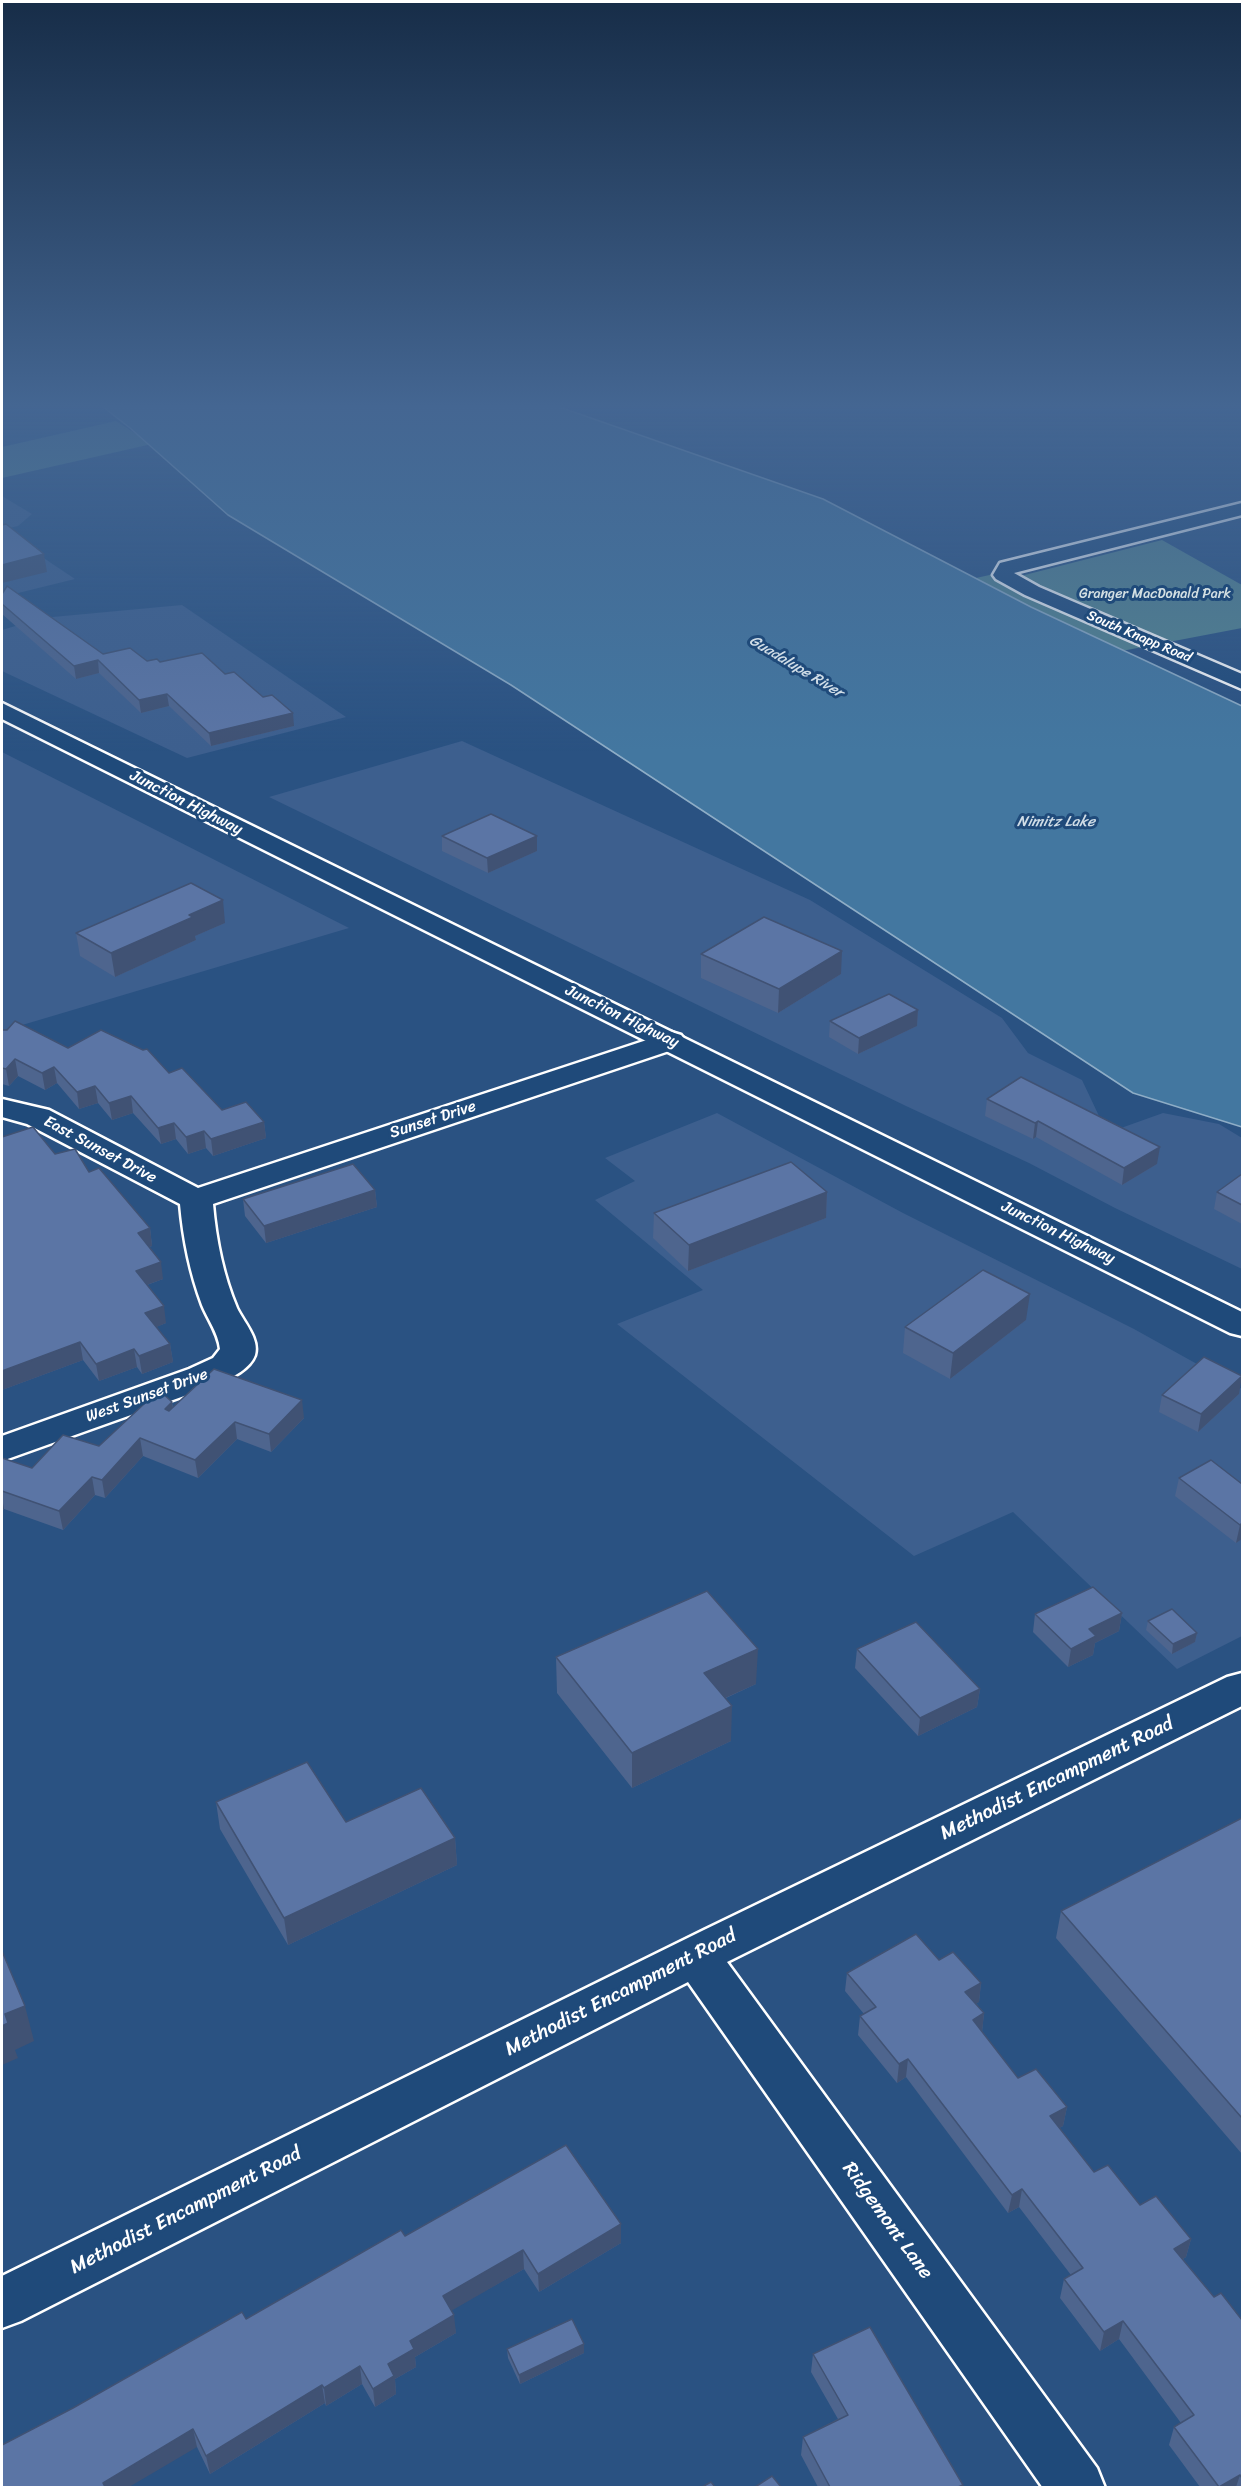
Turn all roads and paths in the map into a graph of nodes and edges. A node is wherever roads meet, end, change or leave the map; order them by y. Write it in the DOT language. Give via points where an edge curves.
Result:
graph roads {
  1 [pos="1201,519"];
  2 [pos="1242,682"];
  3 [pos="2,710"];
  4 [pos="671,1041"];
  5 [pos="2,1108"];
  6 [pos="196,1199"];
  7 [pos="1242,1325"];
  8 [pos="2,1449"];
  9 [pos="1242,1688"];
  10 [pos="696,1956"];
  11 [pos="2,2303"];
  12 [pos="1077,2487"];
  1 -- 2 [label="street, South Knapp Road" via="1007,567 1003,575"];
  3 -- 4 [label="street, Junction Highway"];
  4 -- 6 [label="street, Sunset Drive"];
  4 -- 7 [label="street, Junction Highway"];
  5 -- 6 [label="street, East Sunset Drive" via="38,1117"];
  6 -- 8 [label="street, West Sunset Drive" via="212,1281 220,1309 239,1345 237,1355 202,1377"];
  9 -- 10 [label="street, Methodist Encampment Road"];
  10 -- 11 [label="street, Methodist Encampment Road"];
  10 -- 12 [label="street, Ridgemont Lane"];
}
